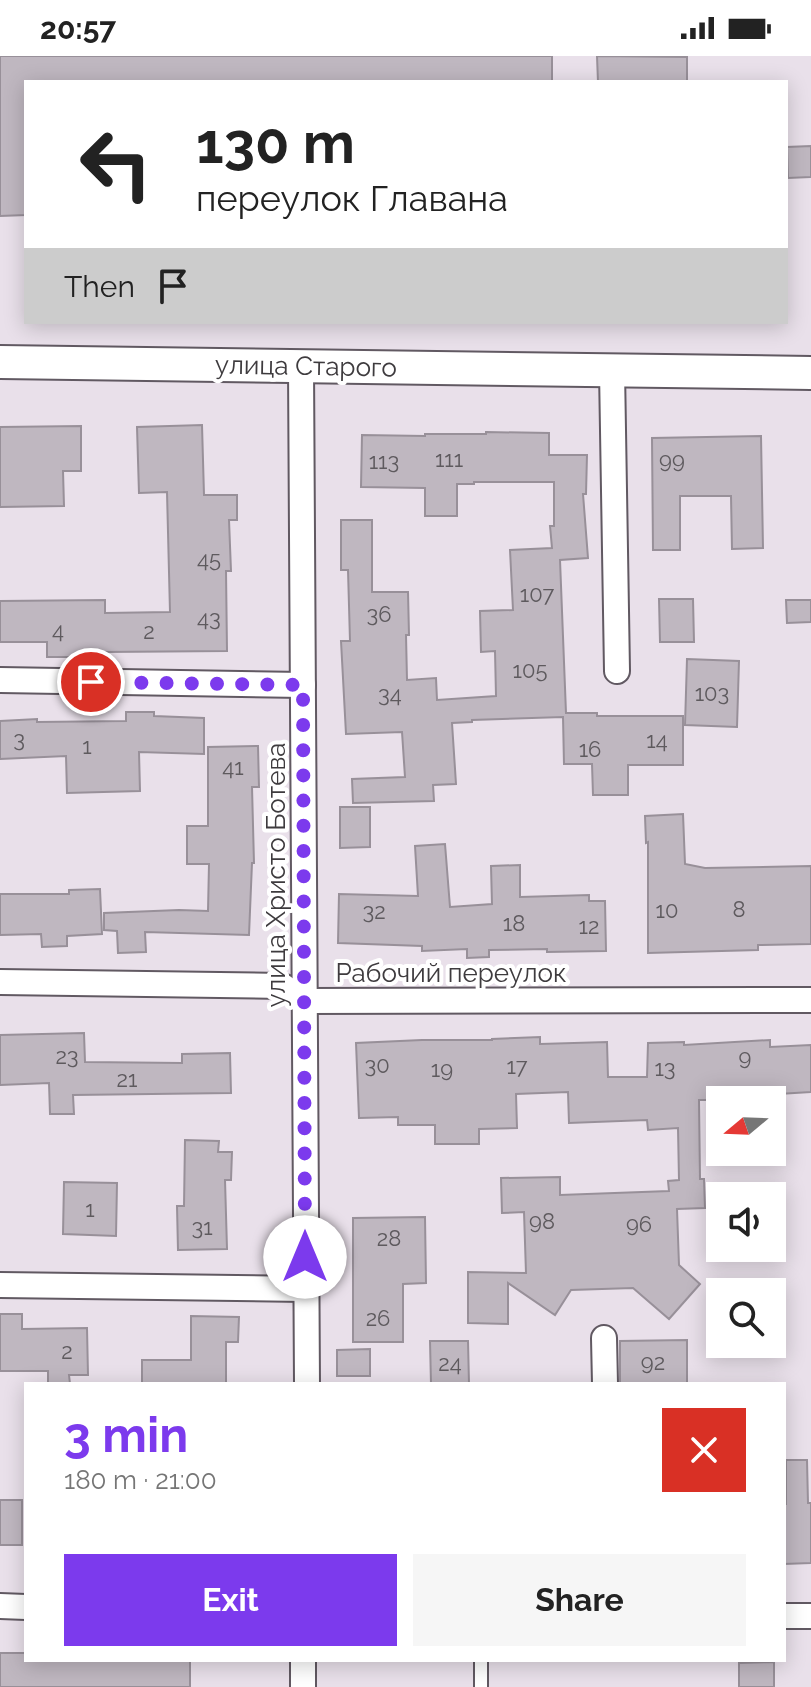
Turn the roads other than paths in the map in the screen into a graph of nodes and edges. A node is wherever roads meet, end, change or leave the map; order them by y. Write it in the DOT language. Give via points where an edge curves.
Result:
graph roads {
  1 [pos="0,362"];
  2 [pos="301,366"];
  3 [pos="612,370"];
  4 [pos="811,373"];
  5 [pos="617,671"];
  6 [pos="0,680"];
  7 [pos="303,685"];
  8 [pos="0,982"];
  9 [pos="811,1000"];
  10 [pos="304,1001"];
  11 [pos="0,1285"];
  12 [pos="305,1289"];
  13 [pos="604,1338"];
  14 [pos="307,1382"];
  15 [pos="605,1382"];
  16 [pos="0,1606"];
  17 [pos="24,1607"];
  18 [pos="786,1616"];
  19 [pos="811,1616"];
  20 [pos="303,1662"];
  21 [pos="481,1662"];
  22 [pos="303,1687"];
  23 [pos="481,1687"];
  1 -- 2 [label="street, улица Старого"];
  2 -- 3 [label="street, улица Старого"];
  2 -- 7 [label="street, улица Христо Ботева"];
  3 -- 4 [label="street, улица Старого"];
  3 -- 5 [label="street"];
  6 -- 7 [label="street"];
  7 -- 10 [label="street, улица Христо Ботева"];
  8 -- 10 [label="street, Рабочий переулок" via="283,986"];
  9 -- 10 [label="street, Рабочий переулок"];
  10 -- 12 [label="street, улица Христо Ботева"];
  11 -- 12 [label="street"];
  12 -- 14 [label="street, улица Христо Ботева"];
  13 -- 15 [label="street"];
  16 -- 17 [label="street"];
  18 -- 19 [label="street"];
  20 -- 22 [label="street"];
  21 -- 23 [label="lane"];
}
